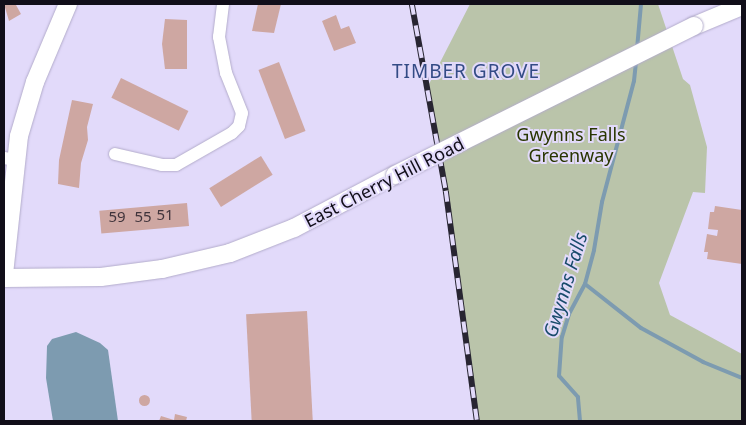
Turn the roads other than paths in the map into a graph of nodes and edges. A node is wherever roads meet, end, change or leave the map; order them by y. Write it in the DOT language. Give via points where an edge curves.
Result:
graph roads {
  1 [pos="68,4"];
  2 [pos="223,4"];
  3 [pos="742,6"];
  4 [pos="115,154"];
  5 [pos="9,159"];
  6 [pos="4,274"];
  7 [pos="4,278"];
  1 -- 5 [label="main road"];
  2 -- 4 [label="street" via="220,46 226,73 242,113 239,126 176,165"];
  3 -- 7 [label="main road, East Cherry Hill Road, bridge" via="694,26 294,228 230,253 162,269 101,277"];
  5 -- 6 [label="main road"];
}
